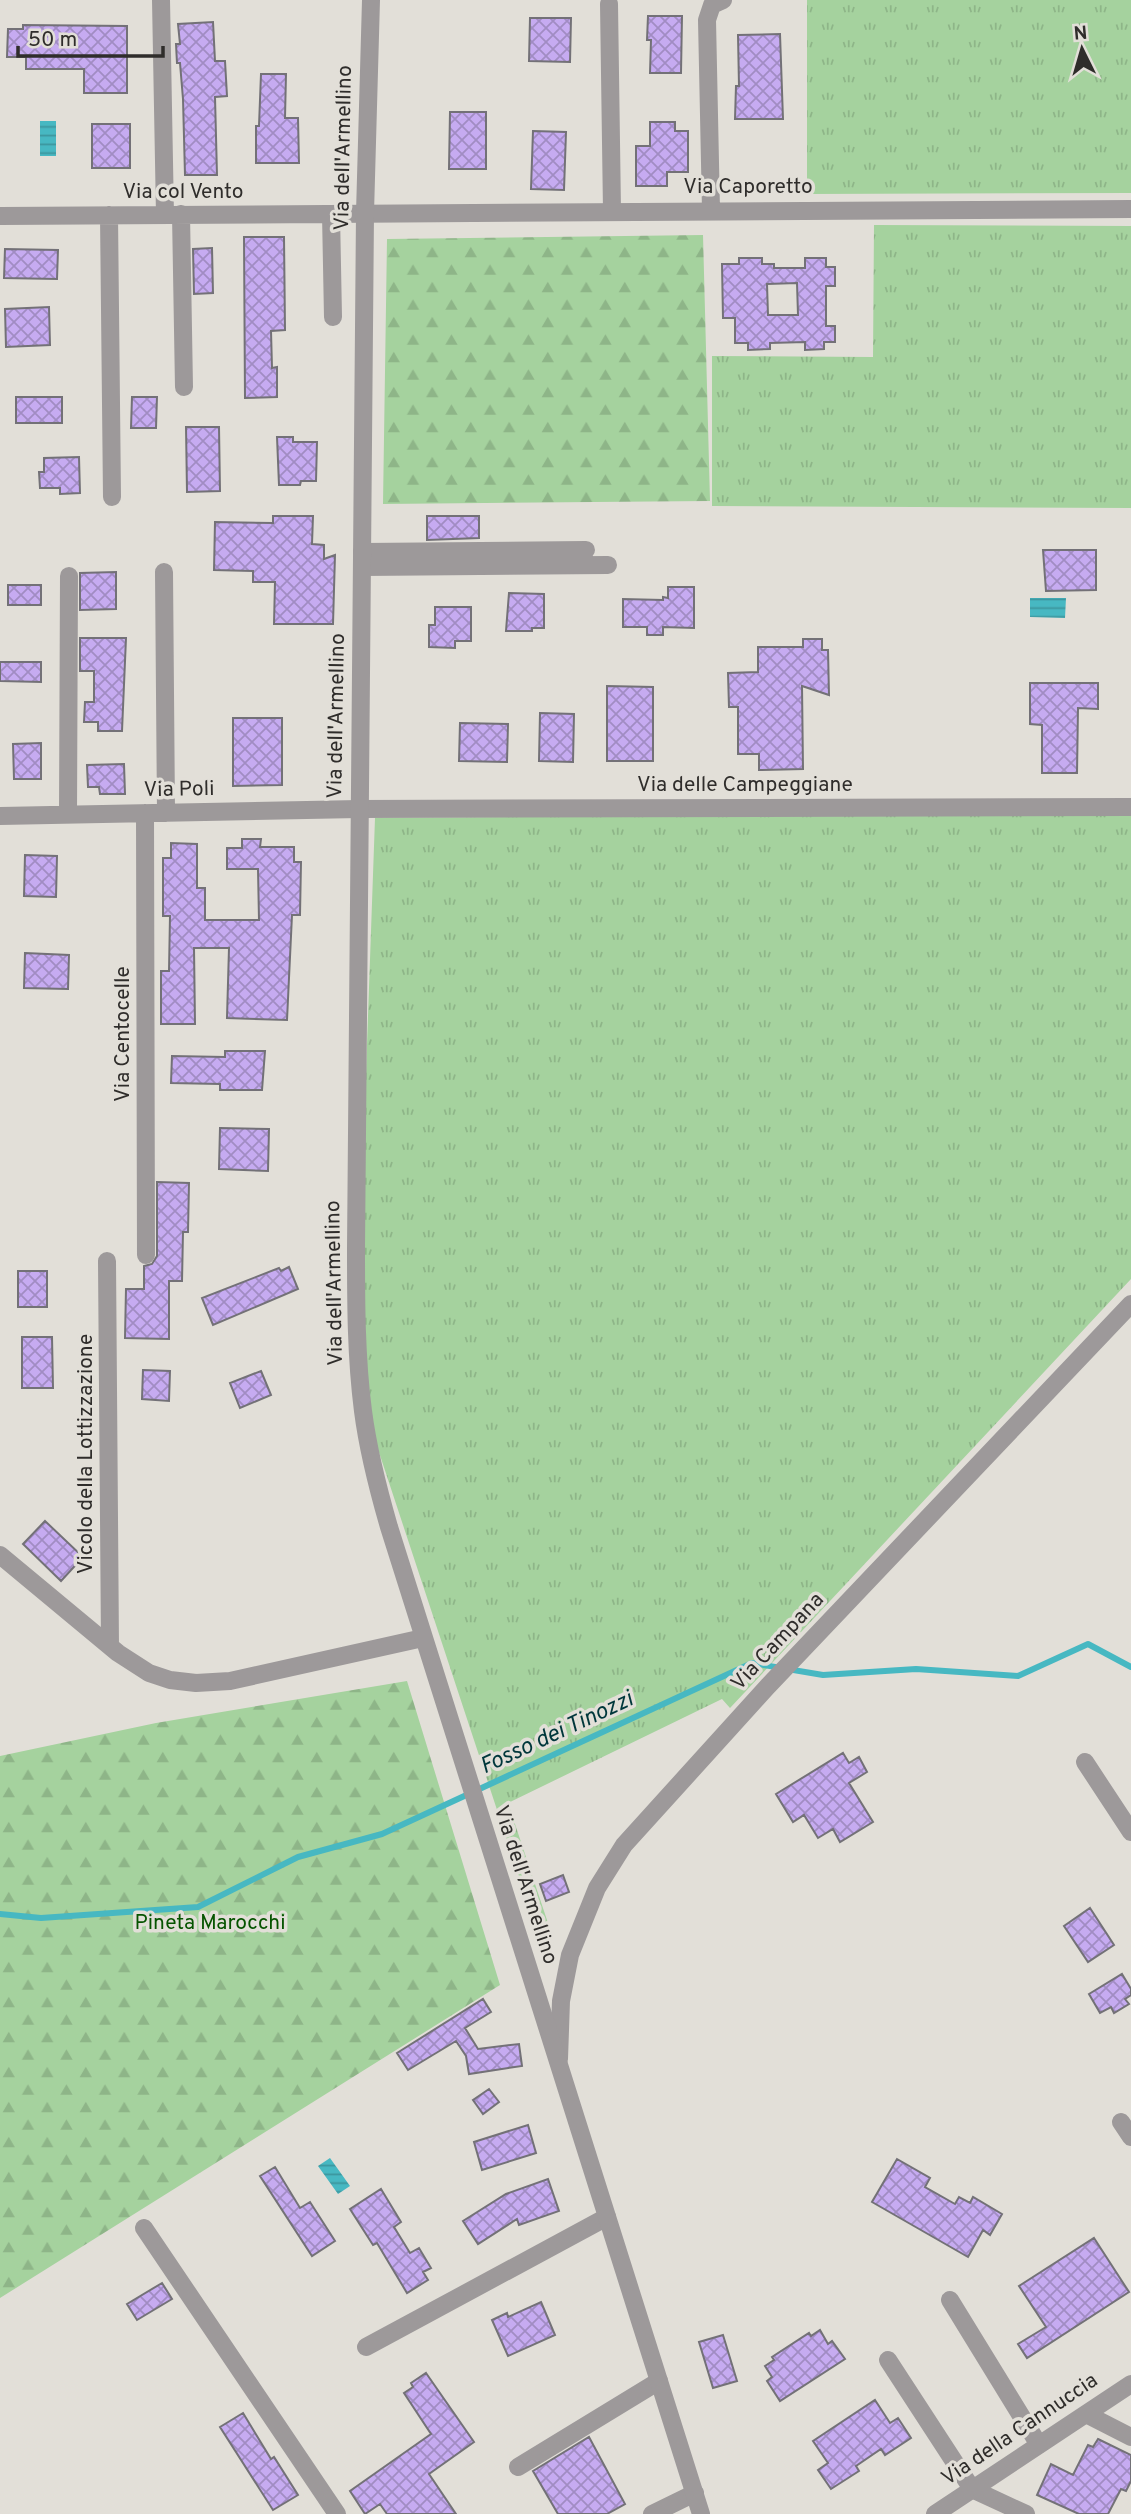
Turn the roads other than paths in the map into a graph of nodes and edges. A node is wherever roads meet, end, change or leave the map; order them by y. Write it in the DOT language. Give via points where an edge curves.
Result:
graph roads {
  1 [pos="161,0"];
  2 [pos="371,0"];
  3 [pos="723,0"];
  4 [pos="609,4"];
  5 [pos="1131,209"];
  6 [pos="711,210"];
  7 [pos="612,211"];
  8 [pos="173,214"];
  9 [pos="331,214"];
  10 [pos="365,214"];
  11 [pos="109,215"];
  12 [pos="0,216"];
  13 [pos="333,317"];
  14 [pos="184,387"];
  15 [pos="112,498"];
  16 [pos="586,550"];
  17 [pos="362,559"];
  18 [pos="608,565"];
  19 [pos="164,572"];
  20 [pos="69,576"];
  21 [pos="1131,807"];
  22 [pos="359,809"];
  23 [pos="145,813"];
  24 [pos="166,813"];
  25 [pos="68,814"];
  26 [pos="0,816"];
  27 [pos="146,1255"];
  28 [pos="107,1261"];
  29 [pos="1131,1304"];
  30 [pos="0,1555"];
  31 [pos="423,1638"];
  32 [pos="110,1646"];
  33 [pos="1085,1762"];
  34 [pos="1131,1832"];
  35 [pos="558,2066"];
  36 [pos="1121,2122"];
  37 [pos="1131,2137"];
  38 [pos="607,2217"];
  39 [pos="144,2228"];
  40 [pos="950,2300"];
  41 [pos="366,2347"];
  42 [pos="888,2360"];
  43 [pos="659,2381"];
  44 [pos="1131,2384"];
  45 [pos="1086,2414"];
  46 [pos="1131,2437"];
  47 [pos="1040,2445"];
  48 [pos="518,2467"];
  49 [pos="972,2489"];
  50 [pos="695,2493"];
  51 [pos="337,2514"];
  52 [pos="652,2514"];
  53 [pos="701,2514"];
  54 [pos="935,2514"];
  55 [pos="1026,2514"];
  1 -- 8 [label="street"];
  2 -- 10 [label="street, Via dell'Armellino"];
  3 -- 6 [label="street" via="712,5 707,20"];
  4 -- 7 [label="street"];
  5 -- 6 [label="street, Via Caporetto"];
  6 -- 7 [label="street, Via Caporetto"];
  7 -- 10 [label="street, Via Caporetto"];
  8 -- 9 [label="street, Via col Vento"];
  8 -- 11 [label="street, Via col Vento"];
  8 -- 14 [label="street"];
  9 -- 10 [label="street, Via col Vento"];
  9 -- 13 [label="street"];
  10 -- 17 [label="street, Via dell'Armellino"];
  11 -- 12 [label="street, Via col Vento"];
  11 -- 15 [label="street"];
  16 -- 17 [label="street"];
  17 -- 18 [label="street"];
  17 -- 22 [label="street, Via dell'Armellino"];
  19 -- 24 [label="street"];
  20 -- 25 [label="street"];
  21 -- 22 [label="street, Via delle Campeggiane"];
  22 -- 24 [label="street, Via Poli"];
  22 -- 31 [label="street, Via dell'Armellino" via="359,1371 377,1482"];
  23 -- 24 [label="street, Via Poli"];
  23 -- 25 [label="street, Via Poli"];
  23 -- 27 [label="street, Via Centocelle"];
  25 -- 26 [label="street, Via Poli"];
  28 -- 32 [label="street, Vicolo della Lottizzazione"];
  29 -- 35 [label="street, Via Campana" via="642,1823 605,1874 567,1964"];
  30 -- 32 [label="street"];
  31 -- 32 [label="street" via="207,1683 149,1673"];
  31 -- 35 [label="street, Via dell'Armellino"];
  33 -- 34 [label="street"];
  35 -- 38 [label="street, Via dell'Armellino"];
  36 -- 37 [label="street"];
  38 -- 41 [label="street"];
  38 -- 43 [label="street, Via dell'Armellino"];
  39 -- 51 [label="street"];
  40 -- 47 [label="street"];
  42 -- 49 [label="street"];
  43 -- 48 [label="street"];
  43 -- 50 [label="street, Via dell'Armellino"];
  44 -- 45 [label="street, Via della Cannuccia"];
  45 -- 46 [label="street"];
  45 -- 47 [label="street, Via della Cannuccia"];
  47 -- 49 [label="street, Via della Cannuccia"];
  49 -- 54 [label="street, Via della Cannuccia"];
  49 -- 55 [label="street"];
  50 -- 52 [label="street"];
  50 -- 53 [label="street, Via dell'Armellino"];
}
